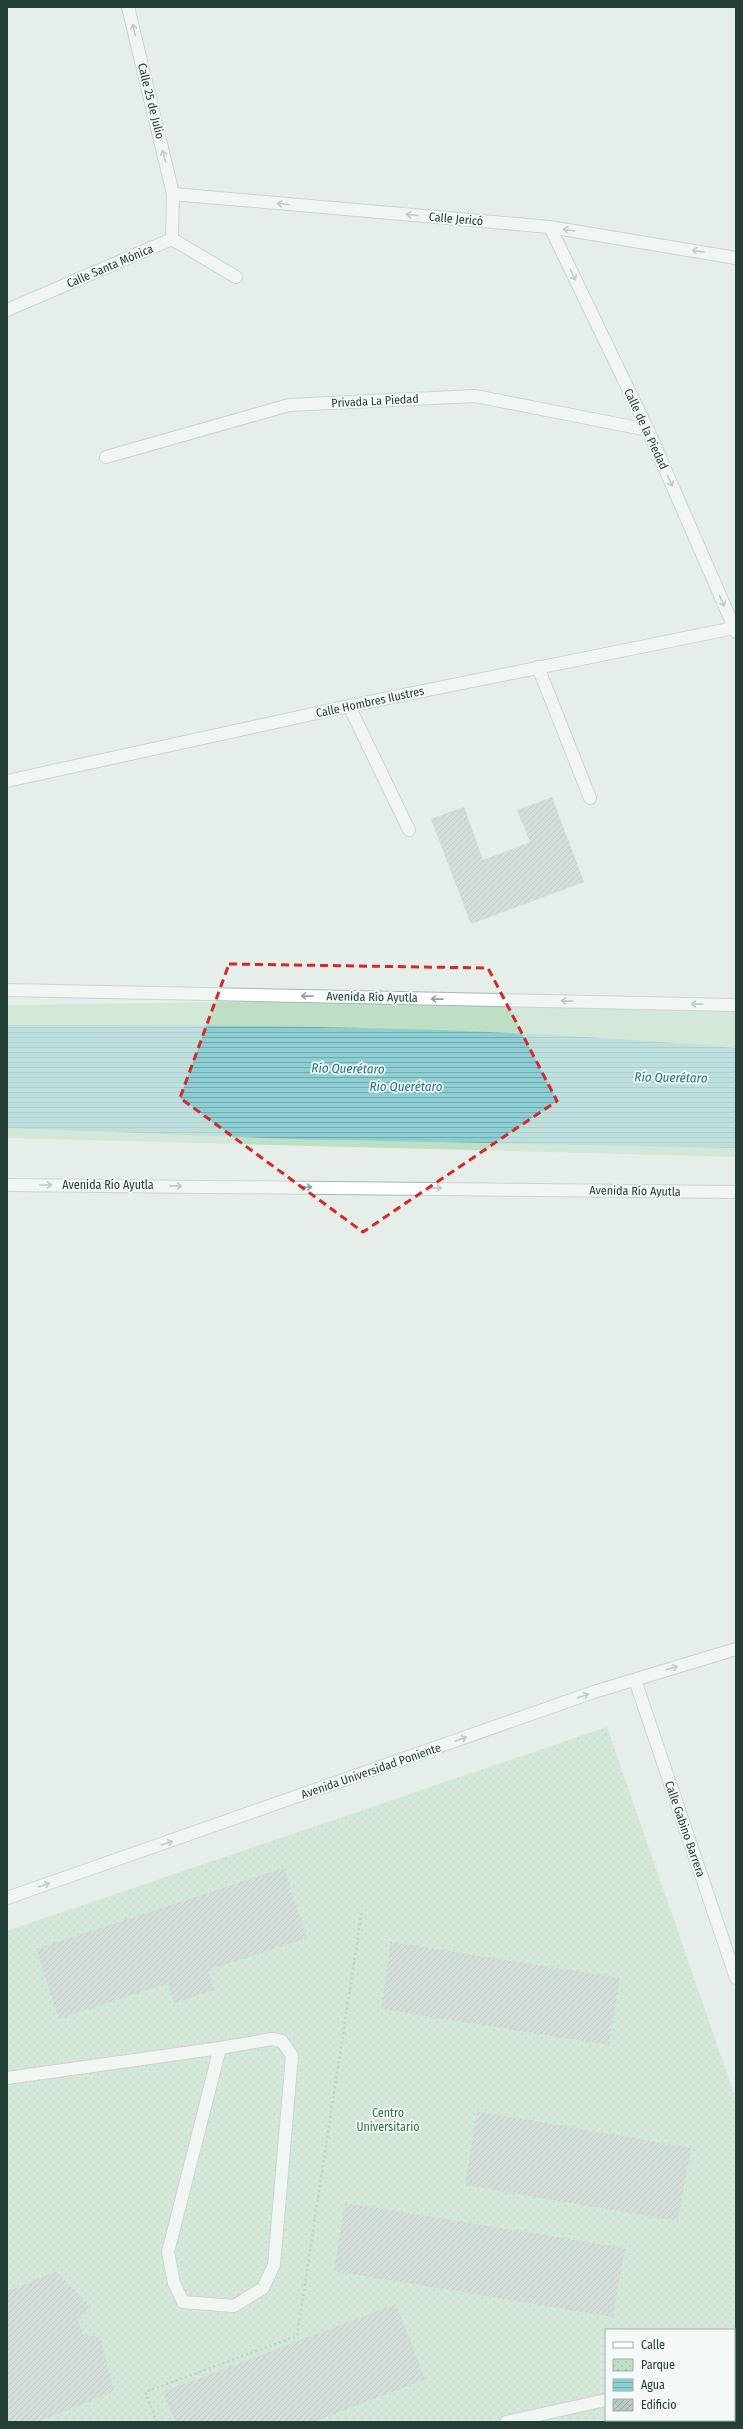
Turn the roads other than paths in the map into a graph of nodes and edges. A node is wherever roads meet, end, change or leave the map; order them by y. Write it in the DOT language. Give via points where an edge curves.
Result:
graph roads {
  1 [pos="128,7"];
  2 [pos="173,194"];
  3 [pos="550,227"];
  4 [pos="172,239"];
  5 [pos="736,258"];
  6 [pos="236,278"];
  7 [pos="7,310"];
  8 [pos="648,430"];
  9 [pos="106,456"];
  10 [pos="735,630"];
  11 [pos="538,667"];
  12 [pos="349,706"];
  13 [pos="7,781"];
  14 [pos="590,798"];
  15 [pos="409,830"];
  16 [pos="7,990"];
  17 [pos="736,1005"];
  18 [pos="7,1185"];
  19 [pos="736,1192"];
  20 [pos="736,1649"];
  21 [pos="635,1680"];
  22 [pos="7,1898"];
  23 [pos="736,1978"];
  24 [pos="220,2048"];
  25 [pos="7,2078"];
  26 [pos="605,2400"];
  27 [pos="506,2422"];
  2 -- 1 [label="street, Calle 25 de Julio, one-way"];
  3 -- 2 [label="street, Calle Jericó, one-way"];
  2 -- 4 [label="street"];
  5 -- 3 [label="street, Calle Jericó, one-way"];
  3 -- 8 [label="street, Calle de la Piedad, one-way"];
  4 -- 6 [label="street"];
  4 -- 7 [label="street, Calle Santa Mónica"];
  8 -- 9 [label="street, Privada La Piedad" via="475,396 296,404"];
  8 -- 10 [label="street, Calle de la Piedad, one-way"];
  10 -- 11 [label="street, Calle Hombres Ilustres"];
  11 -- 12 [label="street, Calle Hombres Ilustres"];
  11 -- 14 [label="street"];
  12 -- 13 [label="street, Calle Hombres Ilustres"];
  12 -- 15 [label="street"];
  17 -- 16 [label="street, Avenida Río Ayutla, one-way"];
  18 -- 19 [label="street, Avenida Río Ayutla, one-way"];
  21 -- 20 [label="street, Avenida Universidad Poniente, one-way"];
  22 -- 21 [label="street, Avenida Universidad Poniente, one-way" via="587,1694"];
  21 -- 23 [label="street, Calle Gabino Barrera"];
  24 -- 24 [label="street" via="272,2039 282,2041 292,2056 274,2265 263,2288 234,2306 183,2302 174,2283 168,2252"];
  24 -- 25 [label="street"];
  26 -- 27 [label="street"];
}
